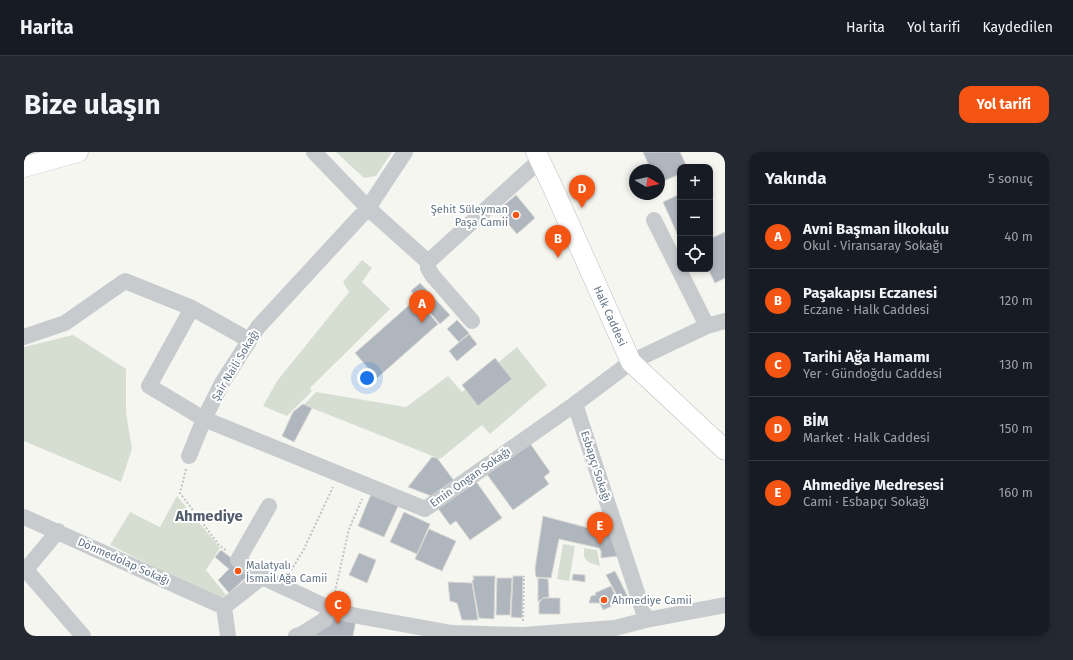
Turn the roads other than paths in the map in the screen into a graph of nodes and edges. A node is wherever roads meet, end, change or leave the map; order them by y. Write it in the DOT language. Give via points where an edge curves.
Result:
graph roads {
  1 [pos="78,152"];
  2 [pos="314,152"];
  3 [pos="405,152"];
  4 [pos="538,156"];
  5 [pos="24,167"];
  6 [pos="368,208"];
  7 [pos="654,220"];
  8 [pos="428,262"];
  9 [pos="192,308"];
  10 [pos="472,321"];
  11 [pos="725,321"];
  12 [pos="707,326"];
  13 [pos="24,337"];
  14 [pos="249,340"];
  15 [pos="631,362"];
  16 [pos="575,404"];
  17 [pos="204,419"];
  18 [pos="725,450"];
  19 [pos="190,456"];
  20 [pos="269,506"];
  21 [pos="24,517"];
  22 [pos="58,531"];
  23 [pos="25,571"];
  24 [pos="262,577"];
  25 [pos="725,605"];
  26 [pos="224,607"];
  27 [pos="331,609"];
  28 [pos="646,620"];
  29 [pos="615,632"];
  30 [pos="83,636"];
  31 [pos="228,636"];
  32 [pos="296,636"];
  1 -- 5 [label="main road"];
  2 -- 6 [label="street"];
  3 -- 6 [label="street, Şair Naili Sokağı"];
  4 -- 8 [label="street"];
  4 -- 15 [label="main road, Halk Caddesi"];
  6 -- 8 [label="street"];
  6 -- 14 [label="street, Şair Naili Sokağı" via="258,327"];
  7 -- 12 [label="street"];
  8 -- 10 [label="street" via="432,275"];
  9 -- 13 [label="street" via="125,281 66,323"];
  9 -- 14 [label="street"];
  9 -- 17 [label="street, Emin Ongan Sokağı" via="149,386"];
  11 -- 12 [label="street, Emin Ongan Sokağı"];
  12 -- 15 [label="street, Emin Ongan Sokağı"];
  14 -- 17 [label="street, Şair Naili Sokağı" via="222,383"];
  15 -- 16 [label="street, Emin Ongan Sokağı"];
  15 -- 18 [label="main road, Halk Caddesi"];
  16 -- 17 [label="street, Emin Ongan Sokağı" via="425,509"];
  16 -- 28 [label="street, Esbapçı Sokağı"];
  17 -- 19 [label="street, Şair Naili Sokağı"];
  20 -- 24 [label="street" via="238,560"];
  21 -- 22 [label="street, Dönmedolap Sokağı"];
  22 -- 23 [label="street"];
  22 -- 26 [label="street, Dönmedolap Sokağı"];
  23 -- 30 [label="street"];
  24 -- 26 [label="street"];
  24 -- 27 [label="street"];
  25 -- 28 [label="street"];
  26 -- 31 [label="street"];
  27 -- 29 [label="street" via="452,633 502,635"];
  27 -- 32 [label="street" via="324,620"];
  28 -- 29 [label="street"];
}
